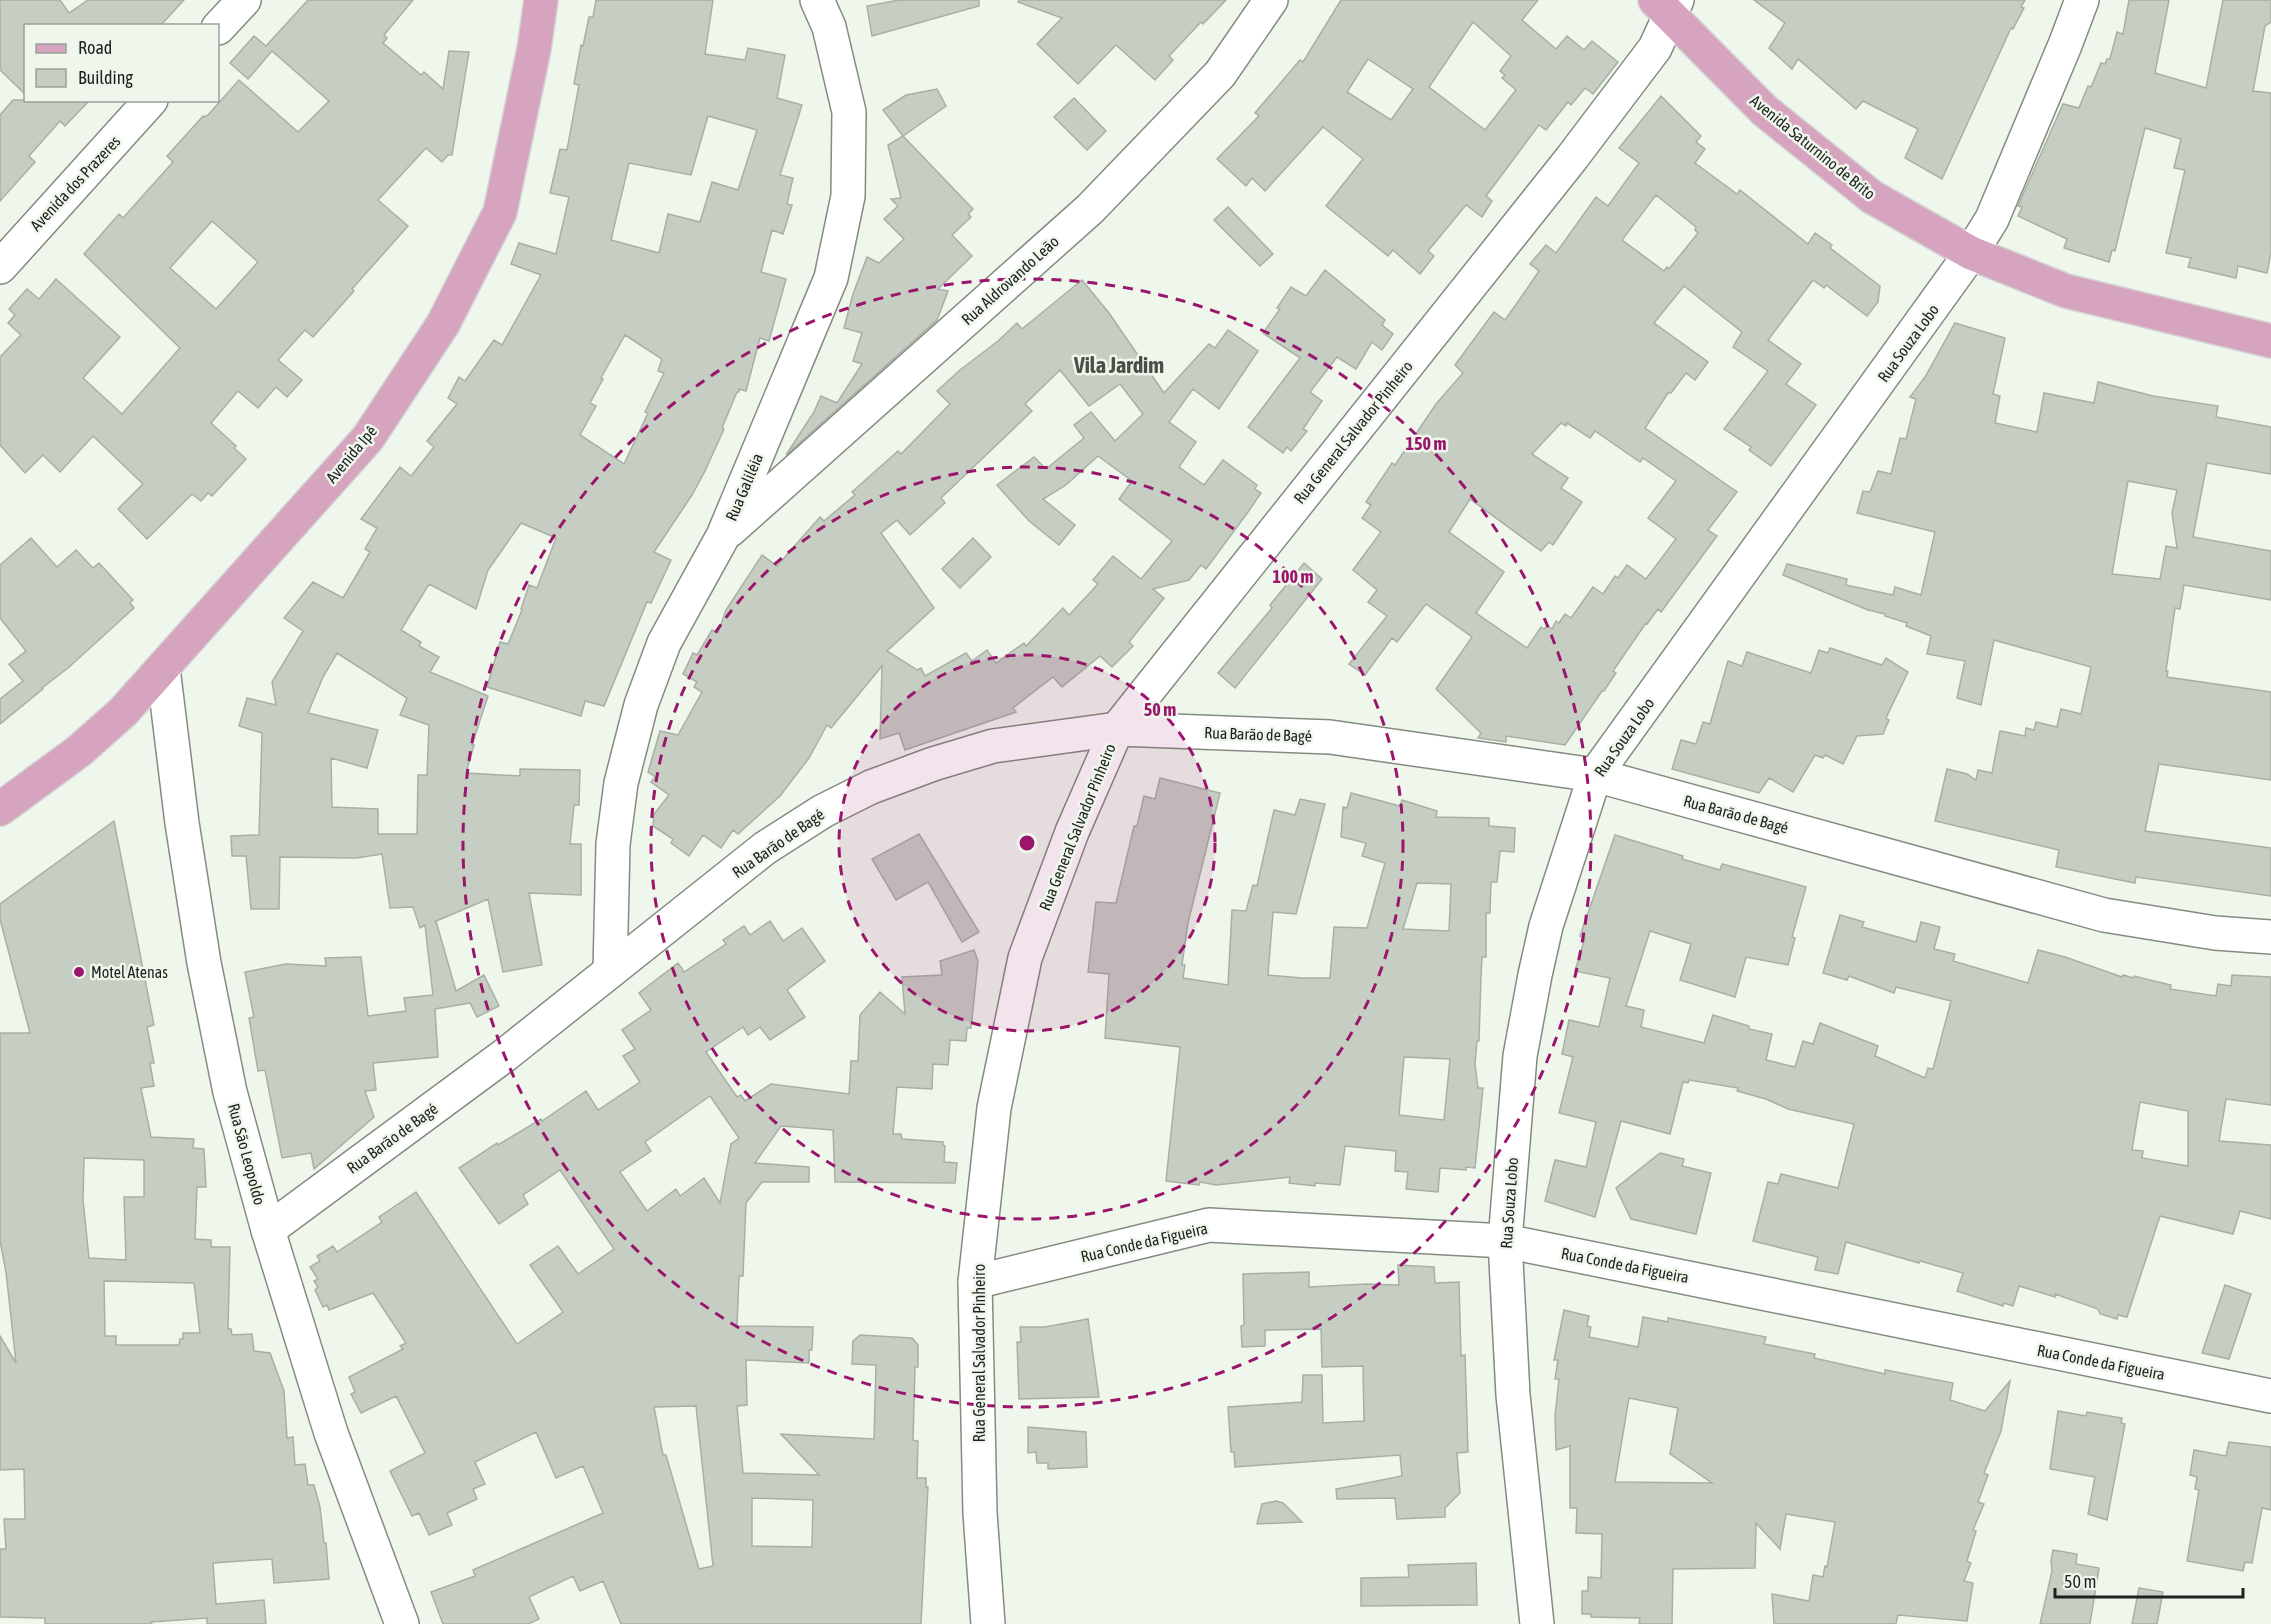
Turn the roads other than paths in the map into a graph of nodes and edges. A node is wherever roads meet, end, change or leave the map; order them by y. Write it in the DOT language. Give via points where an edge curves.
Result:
graph roads {
  1 [pos="244,0"];
  2 [pos="541,0"];
  3 [pos="817,0"];
  4 [pos="1272,0"];
  5 [pos="2082,0"];
  6 [pos="1667,5"];
  7 [pos="219,27"];
  8 [pos="149,102"];
  9 [pos="1971,254"];
  10 [pos="0,267"];
  11 [pos="2271,341"];
  12 [pos="723,536"];
  13 [pos="163,668"];
  14 [pos="1117,729"];
  15 [pos="1595,775"];
  16 [pos="0,809"];
  17 [pos="2271,937"];
  18 [pos="610,971"];
  19 [pos="268,1230"];
  20 [pos="1505,1241"];
  21 [pos="975,1282"];
  22 [pos="2271,1396"];
  23 [pos="402,1624"];
  24 [pos="988,1624"];
  25 [pos="1537,1624"];
  1 -- 7 [label="street"];
  2 -- 13 [label="main road, Avenida Ipê" via="500,212 443,324 368,438"];
  3 -- 12 [label="street, Rua Galiléia" via="829,27 849,112 848,196 831,278"];
  4 -- 12 [label="street, Rua Aldrovando Leão" via="1220,74 1090,208"];
  5 -- 9 [label="street, Rua Souza Lobo" via="1992,219"];
  6 -- 9 [label="main road, Avenida Saturnino de Brito" via="1765,111 1872,197"];
  6 -- 14 [label="street, Rua General Salvador Pinheiro" via="1654,48 1571,159"];
  8 -- 10 [label="street, Avenida dos Prazeres"];
  9 -- 11 [label="main road, Avenida Saturnino de Brito" via="2066,291"];
  9 -- 15 [label="street, Rua Souza Lobo"];
  12 -- 18 [label="street, Rua Galiléia" via="664,643 641,705 621,783 613,844"];
  13 -- 16 [label="main road, Avenida Ipê" via="123,712 79,751"];
  13 -- 19 [label="street, Rua São Leopoldo" via="204,963 230,1092"];
  14 -- 15 [label="street, Rua Barão de Bagé" via="1330,737"];
  14 -- 18 [label="street, Rua Barão de Bagé" via="993,746 871,787 823,811 765,849"];
  14 -- 21 [label="street, Rua General Salvador Pinheiro" via="1072,832 1025,958 994,1108"];
  15 -- 17 [label="street, Rua Barão de Bagé" via="2104,915 2215,933"];
  15 -- 20 [label="street, Rua Souza Lobo" via="1534,975 1520,1056"];
  18 -- 19 [label="street, Rua Barão de Bagé"];
  19 -- 23 [label="street, Rua São Leopoldo" via="330,1433"];
  20 -- 21 [label="street, Rua Conde da Figueira" via="1209,1225"];
  20 -- 22 [label="street, Rua Conde da Figueira"];
  20 -- 25 [label="street, Rua Souza Lobo" via="1514,1395"];
  21 -- 24 [label="street, Rua General Salvador Pinheiro" via="980,1513"];
}
